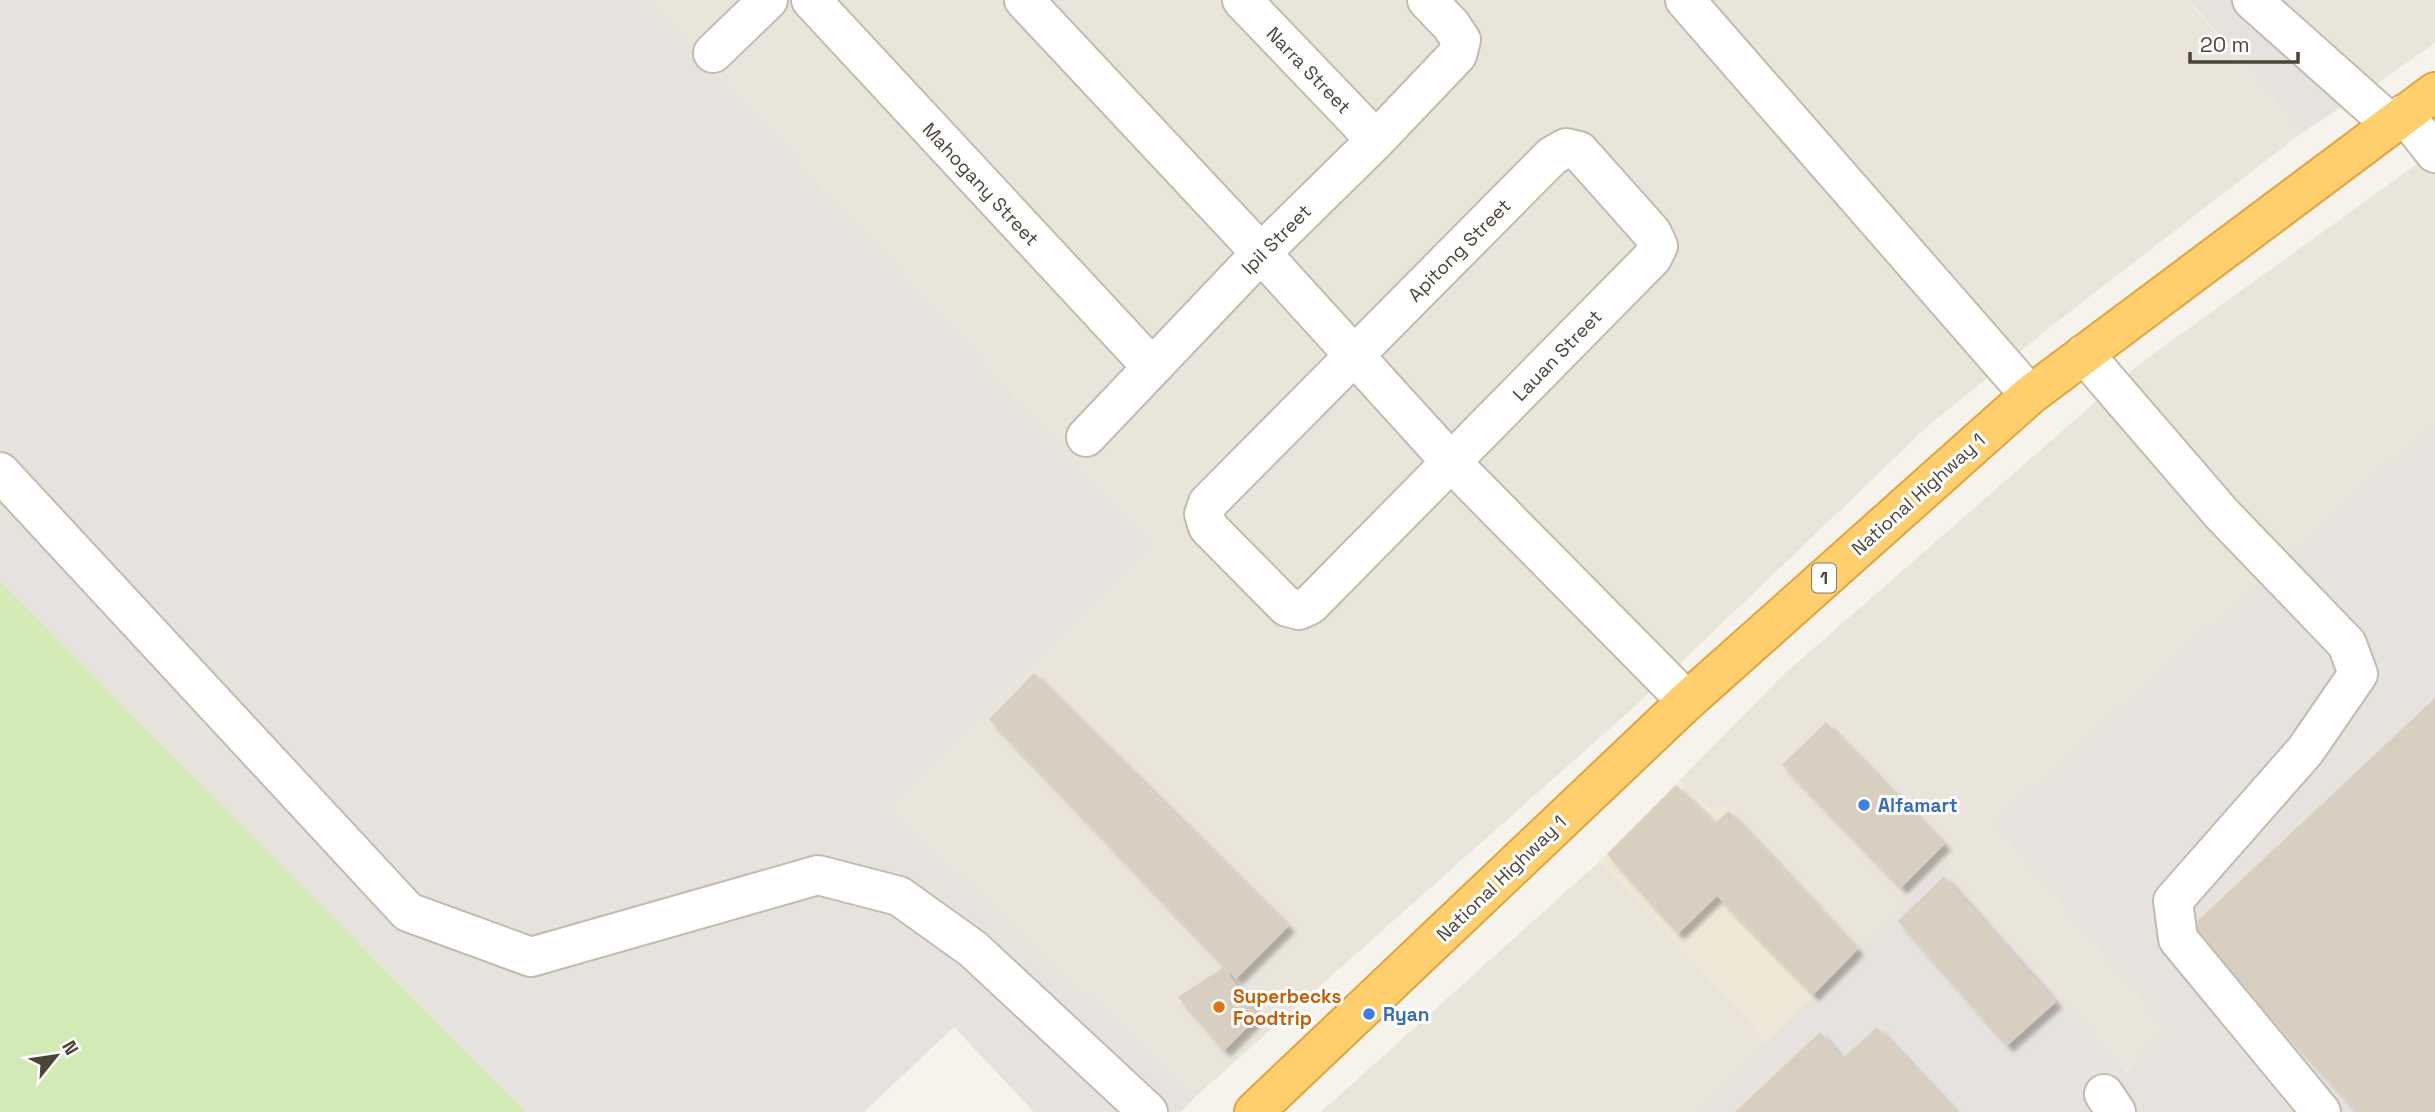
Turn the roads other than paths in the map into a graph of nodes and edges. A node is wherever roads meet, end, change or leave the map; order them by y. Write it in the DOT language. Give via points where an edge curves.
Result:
graph roads {
  1 [pos="768,0"];
  2 [pos="811,0"];
  3 [pos="1024,0"];
  4 [pos="1242,0"];
  5 [pos="1427,0"];
  6 [pos="1685,0"];
  7 [pos="2252,0"];
  8 [pos="713,52"];
  9 [pos="2435,92"];
  10 [pos="2398,119"];
  11 [pos="1376,140"];
  12 [pos="1566,148"];
  13 [pos="2435,153"];
  14 [pos="1261,253"];
  15 [pos="2084,354"];
  16 [pos="1354,356"];
  17 [pos="1152,367"];
  18 [pos="2030,395"];
  19 [pos="1086,437"];
  20 [pos="1452,463"];
  21 [pos="0,472"];
  22 [pos="1687,701"];
  23 [pos="1147,1112"];
  24 [pos="1254,1112"];
  25 [pos="2321,1112"];
  1 -- 8 [label="street"];
  2 -- 17 [label="street, Mahogany Street"];
  3 -- 14 [label="street"];
  4 -- 11 [label="street, Narra Street"];
  5 -- 11 [label="street, Ipil Street" via="1461,40 1457,55"];
  6 -- 18 [label="street"];
  7 -- 10 [label="street"];
  9 -- 10 [label="highway, National Highway 1 / 1"];
  10 -- 13 [label="street"];
  10 -- 15 [label="highway, National Highway 1 / 1"];
  11 -- 14 [label="street, Ipil Street"];
  12 -- 16 [label="street, Apitong Street" via="1552,156"];
  12 -- 20 [label="street, Lauan Street" via="1579,151 1652,233 1658,246 1653,258"];
  14 -- 16 [label="street"];
  14 -- 17 [label="street, Ipil Street"];
  15 -- 18 [label="highway, National Highway 1 / 1"];
  15 -- 25 [label="street" via="2221,513 2347,644 2358,674 2305,751 2173,901 2178,939"];
  16 -- 20 [label="street"];
  16 -- 20 [label="street, Apitong Street" via="1208,503 1204,514 1208,527 1287,607 1299,610 1310,605"];
  17 -- 19 [label="street, Ipil Street"];
  18 -- 22 [label="highway, National Highway 1 / 1"];
  20 -- 22 [label="street"];
  21 -- 23 [label="street" via="408,912 531,957 818,875 899,895 973,949"];
  22 -- 24 [label="highway, National Highway 1 / 1"];
}
